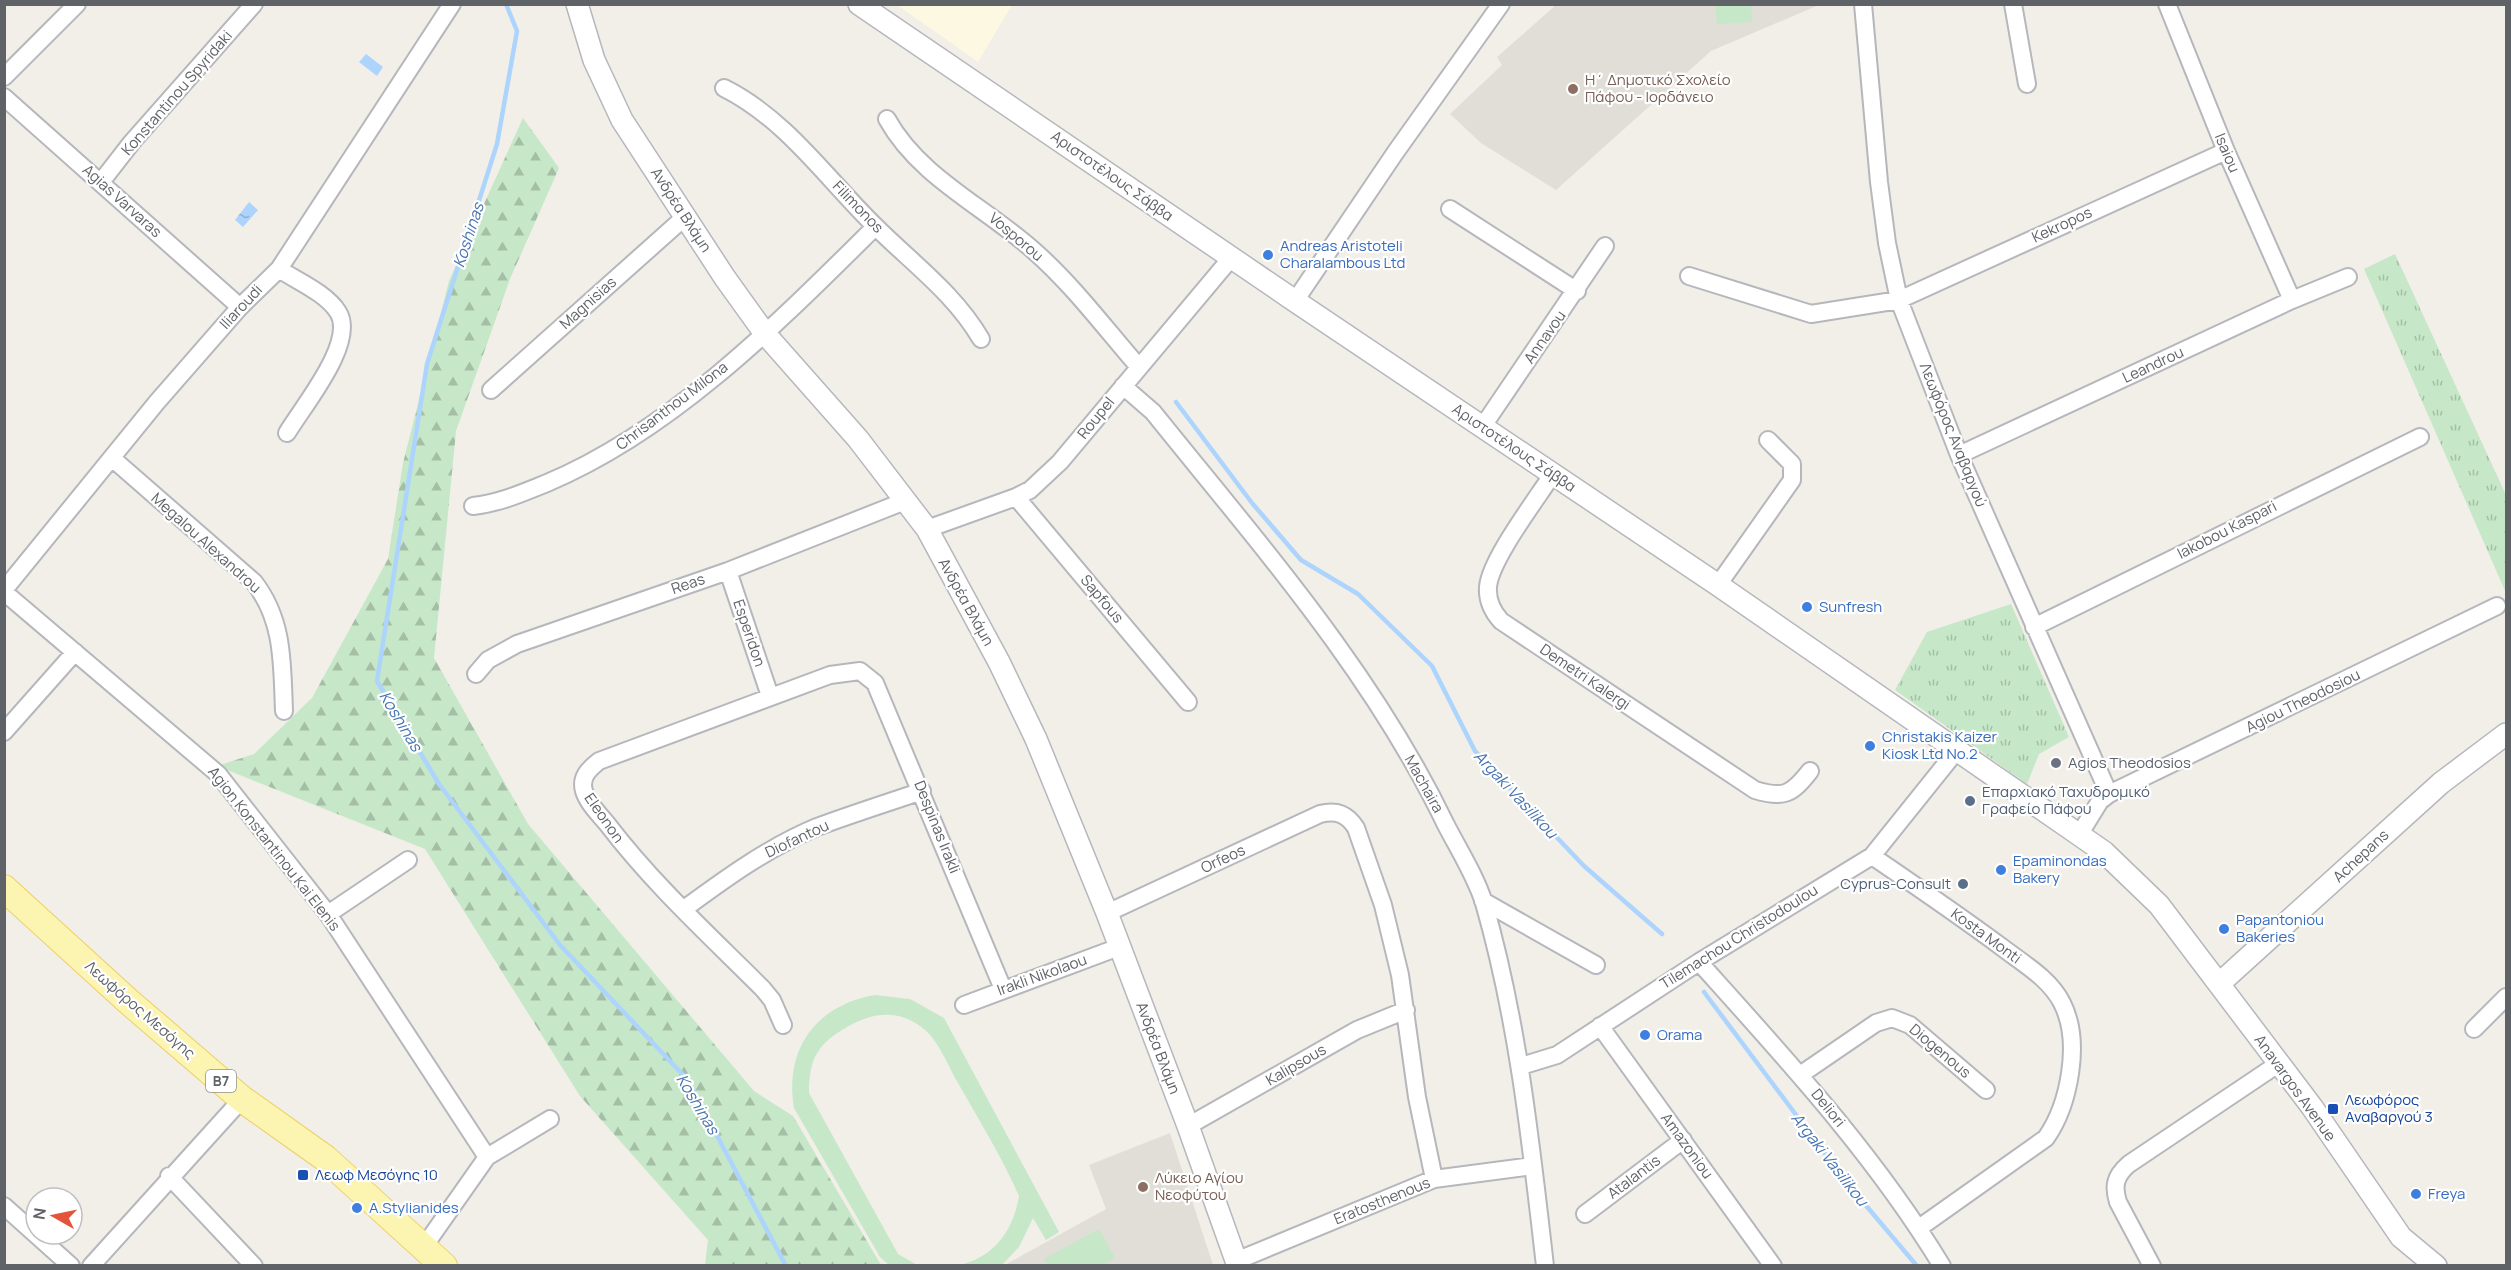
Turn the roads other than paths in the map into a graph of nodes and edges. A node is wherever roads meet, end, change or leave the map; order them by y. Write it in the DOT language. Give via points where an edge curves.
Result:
graph roads {
  1 [pos="77,4"];
  2 [pos="254,4"];
  3 [pos="452,4"];
  4 [pos="577,4"];
  5 [pos="860,4"];
  6 [pos="1501,4"];
  7 [pos="1863,4"];
  8 [pos="2013,4"];
  9 [pos="2167,4"];
  10 [pos="4,77"];
  11 [pos="2027,84"];
  12 [pos="724,88"];
  13 [pos="4,97"];
  14 [pos="887,119"];
  15 [pos="2226,151"];
  16 [pos="101,182"];
  17 [pos="1450,209"];
  18 [pos="686,216"];
  19 [pos="875,226"];
  20 [pos="1605,246"];
  21 [pos="1231,258"];
  22 [pos="279,268"];
  23 [pos="1689,276"];
  24 [pos="2348,277"];
  25 [pos="1577,291"];
  26 [pos="1899,300"];
  27 [pos="2292,300"];
  28 [pos="1295,302"];
  29 [pos="240,307"];
  30 [pos="766,335"];
  31 [pos="981,339"];
  32 [pos="1138,366"];
  33 [pos="1123,386"];
  34 [pos="491,390"];
  35 [pos="1483,426"];
  36 [pos="287,433"];
  37 [pos="2421,437"];
  38 [pos="1768,440"];
  39 [pos="1959,455"];
  40 [pos="113,459"];
  41 [pos="1552,475"];
  42 [pos="1017,497"];
  43 [pos="905,501"];
  44 [pos="473,506"];
  45 [pos="927,529"];
  46 [pos="728,570"];
  47 [pos="1718,585"];
  48 [pos="4,591"];
  49 [pos="2497,606"];
  50 [pos="2034,627"];
  51 [pos="75,652"];
  52 [pos="860,671"];
  53 [pos="476,674"];
  54 [pos="770,696"];
  55 [pos="1188,702"];
  56 [pos="284,711"];
  57 [pos="4,732"];
  58 [pos="2506,734"];
  59 [pos="1957,750"];
  60 [pos="1810,771"];
  61 [pos="922,791"];
  62 [pos="2109,794"];
  63 [pos="2079,835"];
  64 [pos="1872,856"];
  65 [pos="408,860"];
  66 [pos="4,888"];
  67 [pos="1483,901"];
  68 [pos="2159,905"];
  69 [pos="684,909"];
  70 [pos="328,914"];
  71 [pos="1107,914"];
  72 [pos="1119,947"];
  73 [pos="1699,962"];
  74 [pos="1596,965"];
  75 [pos="2220,983"];
  76 [pos="1003,989"];
  77 [pos="2506,997"];
  78 [pos="964,1005"];
  79 [pos="1406,1010"];
  80 [pos="783,1025"];
  81 [pos="1600,1026"];
  82 [pos="2474,1029"];
  83 [pos="2278,1064"];
  84 [pos="1521,1066"];
  85 [pos="1800,1075"];
  86 [pos="1986,1090"];
  87 [pos="242,1099"];
  88 [pos="550,1119"];
  89 [pos="1188,1126"];
  90 [pos="1683,1140"];
  91 [pos="487,1157"];
  92 [pos="1533,1166"];
  93 [pos="169,1176"];
  94 [pos="1434,1179"];
  95 [pos="4,1206"];
  96 [pos="1585,1214"];
  97 [pos="1919,1228"];
  98 [pos="423,1248"];
  99 [pos="1237,1263"];
  100 [pos="71,1266"];
  101 [pos="91,1266"];
  102 [pos="254,1266"];
  103 [pos="444,1266"];
  104 [pos="1545,1266"];
  105 [pos="1773,1266"];
  106 [pos="1942,1266"];
  107 [pos="2152,1266"];
  108 [pos="2436,1266"];
  1 -- 10 [label="street"];
  2 -- 16 [label="street, Konstantinou Spyridaki"];
  3 -- 22 [label="street, Iliaroudi"];
  4 -- 18 [label="street, Ανδρέα Βλάμη" via="607,91"];
  5 -- 21 [label="street, Αριστοτέλους Σάββα"];
  6 -- 28 [label="street"];
  7 -- 26 [label="street, Λεωφόρος Αναβαργού" via="1880,192"];
  8 -- 11 [label="street"];
  9 -- 15 [label="street, Isaiou"];
  12 -- 19 [label="street, Filimonos" via="767,114"];
  13 -- 16 [label="street, Agias Varvaras"];
  14 -- 32 [label="street, Vosporou" via="914,158 1035,251"];
  15 -- 26 [label="street, Kekropos"];
  15 -- 27 [label="street, Isaiou"];
  16 -- 29 [label="street, Agias Varvaras"];
  17 -- 25 [label="street"];
  18 -- 30 [label="street, Ανδρέα Βλάμη"];
  18 -- 34 [label="street, Magnisias"];
  19 -- 30 [label="street, Chrisanthou Milona"];
  19 -- 31 [label="street, Filimonos" via="951,296"];
  20 -- 25 [label="street, Annavou"];
  21 -- 28 [label="street, Αριστοτέλους Σάββα"];
  21 -- 32 [label="street, Roupel"];
  22 -- 29 [label="street, Iliaroudi"];
  22 -- 36 [label="street" via="329,302 343,322 339,348"];
  23 -- 26 [label="street, Kekropos" via="1811,314"];
  24 -- 27 [label="street, Leandrou"];
  25 -- 35 [label="street, Annavou"];
  26 -- 39 [label="street, Λεωφόρος Αναβαργού"];
  27 -- 39 [label="street, Leandrou"];
  28 -- 35 [label="street, Αριστοτέλους Σάββα"];
  29 -- 40 [label="street, Iliaroudi"];
  30 -- 43 [label="street, Ανδρέα Βλάμη" via="858,439"];
  30 -- 44 [label="street, Chrisanthou Milona" via="600,459 508,499"];
  32 -- 33 [label="street, Roupel"];
  33 -- 42 [label="street, Roupel" via="1060,462"];
  33 -- 67 [label="street, Machaira" via="1153,412 1312,608 1363,679 1428,787"];
  35 -- 41 [label="street, Αριστοτέλους Σάββα"];
  37 -- 50 [label="street, Iakobou Kaspari"];
  38 -- 47 [label="street" via="1792,464 1792,480"];
  39 -- 50 [label="street, Λεωφόρος Αναβαργού"];
  40 -- 48 [label="street, Iliaroudi"];
  40 -- 56 [label="street, Megalou Alexandrou" via="254,582 267,600 282,645"];
  41 -- 47 [label="street, Αριστοτέλους Σάββα"];
  41 -- 60 [label="street, Demetri Kalergi" via="1494,567 1488,586 1493,612 1755,790 1788,793 1797,789"];
  42 -- 45 [label="street, Roupel"];
  42 -- 55 [label="street, Sapfous"];
  43 -- 45 [label="street, Ανδρέα Βλάμη"];
  43 -- 46 [label="street, Reas"];
  45 -- 71 [label="street, Ανδρέα Βλάμη" via="1036,739"];
  46 -- 53 [label="street, Reas" via="517,644 488,660"];
  46 -- 54 [label="street, Esperidon"];
  47 -- 59 [label="street, Αριστοτέλους Σάββα"];
  48 -- 51 [label="street, Agion Konstantinou Kai Elenis"];
  49 -- 62 [label="street, Agiou Theodosiou"];
  50 -- 62 [label="street, Λεωφόρος Αναβαργού"];
  51 -- 57 [label="street"];
  51 -- 70 [label="street, Agion Konstantinou Kai Elenis" via="218,774"];
  52 -- 54 [label="street, Eleonon" via="830,675"];
  52 -- 61 [label="street, Despinas Irakli" via="875,682"];
  54 -- 69 [label="street, Eleonon" via="599,761 585,775 584,791 592,805 624,847"];
  58 -- 75 [label="street, Achepans" via="2441,783"];
  59 -- 63 [label="street, Αριστοτέλους Σάββα"];
  59 -- 64 [label="street, Tilemachou Christodoulou"];
  61 -- 69 [label="street, Diofantou" via="788,841 747,864"];
  61 -- 76 [label="street, Despinas Irakli"];
  62 -- 63 [label="street" via="2100,801"];
  63 -- 68 [label="street, Αριστοτέλους Σάββα" via="2124,870"];
  64 -- 73 [label="street, Tilemachou Christodoulou"];
  64 -- 97 [label="street, Kosta Monti" via="2040,976 2063,1004 2070,1034 2072,1063 2067,1094 2058,1120 2046,1138"];
  65 -- 70 [label="street"];
  66 -- 87 [label="main road, Λεωφόρος Μεσόγης / B7"];
  67 -- 74 [label="street"];
  67 -- 84 [label="street, Machaira"];
  68 -- 75 [label="street, Anavargos Avenue"];
  69 -- 80 [label="street, Eleonon" via="763,989"];
  70 -- 91 [label="street, Agion Konstantinou Kai Elenis"];
  71 -- 72 [label="street, Ανδρέα Βλάμη"];
  71 -- 79 [label="street, Orfeos" via="1320,814 1340,813 1356,828 1383,905"];
  72 -- 76 [label="street, Irakli Nikolaou"];
  72 -- 89 [label="street, Ανδρέα Βλάμη"];
  73 -- 81 [label="street, Tilemachou Christodoulou"];
  73 -- 85 [label="street, Deliori"];
  75 -- 83 [label="street, Anavargos Avenue"];
  76 -- 78 [label="street, Irakli Nikolaou"];
  77 -- 82 [label="street"];
  79 -- 89 [label="street, Kalipsous" via="1357,1030"];
  79 -- 94 [label="street" via="1417,1096"];
  81 -- 84 [label="street, Tilemachou Christodoulou" via="1557,1055"];
  81 -- 90 [label="street, Amazoniou"];
  83 -- 107 [label="street" via="2117,1176 2118,1202"];
  83 -- 108 [label="street, Anavargos Avenue" via="2312,1107 2400,1237"];
  84 -- 92 [label="street, Machaira"];
  85 -- 86 [label="street, Diogenous" via="1876,1023 1892,1018 1910,1025"];
  85 -- 97 [label="street, Deliori" via="1883,1175"];
  87 -- 93 [label="street"];
  87 -- 98 [label="main road, Λεωφόρος Μεσόγης / B7" via="325,1158"];
  88 -- 91 [label="street"];
  89 -- 99 [label="street, Ανδρέα Βλάμη"];
  90 -- 96 [label="street, Atalantis"];
  90 -- 105 [label="street, Amazoniou"];
  91 -- 98 [label="street"];
  92 -- 94 [label="street, Eratosthenous"];
  92 -- 104 [label="street, Machaira"];
  93 -- 101 [label="street"];
  93 -- 102 [label="street"];
  94 -- 99 [label="street, Eratosthenous"];
  95 -- 100 [label="street"];
  97 -- 106 [label="street, Deliori"];
  98 -- 103 [label="main road, Λεωφόρος Μεσόγης / B7"];
}
